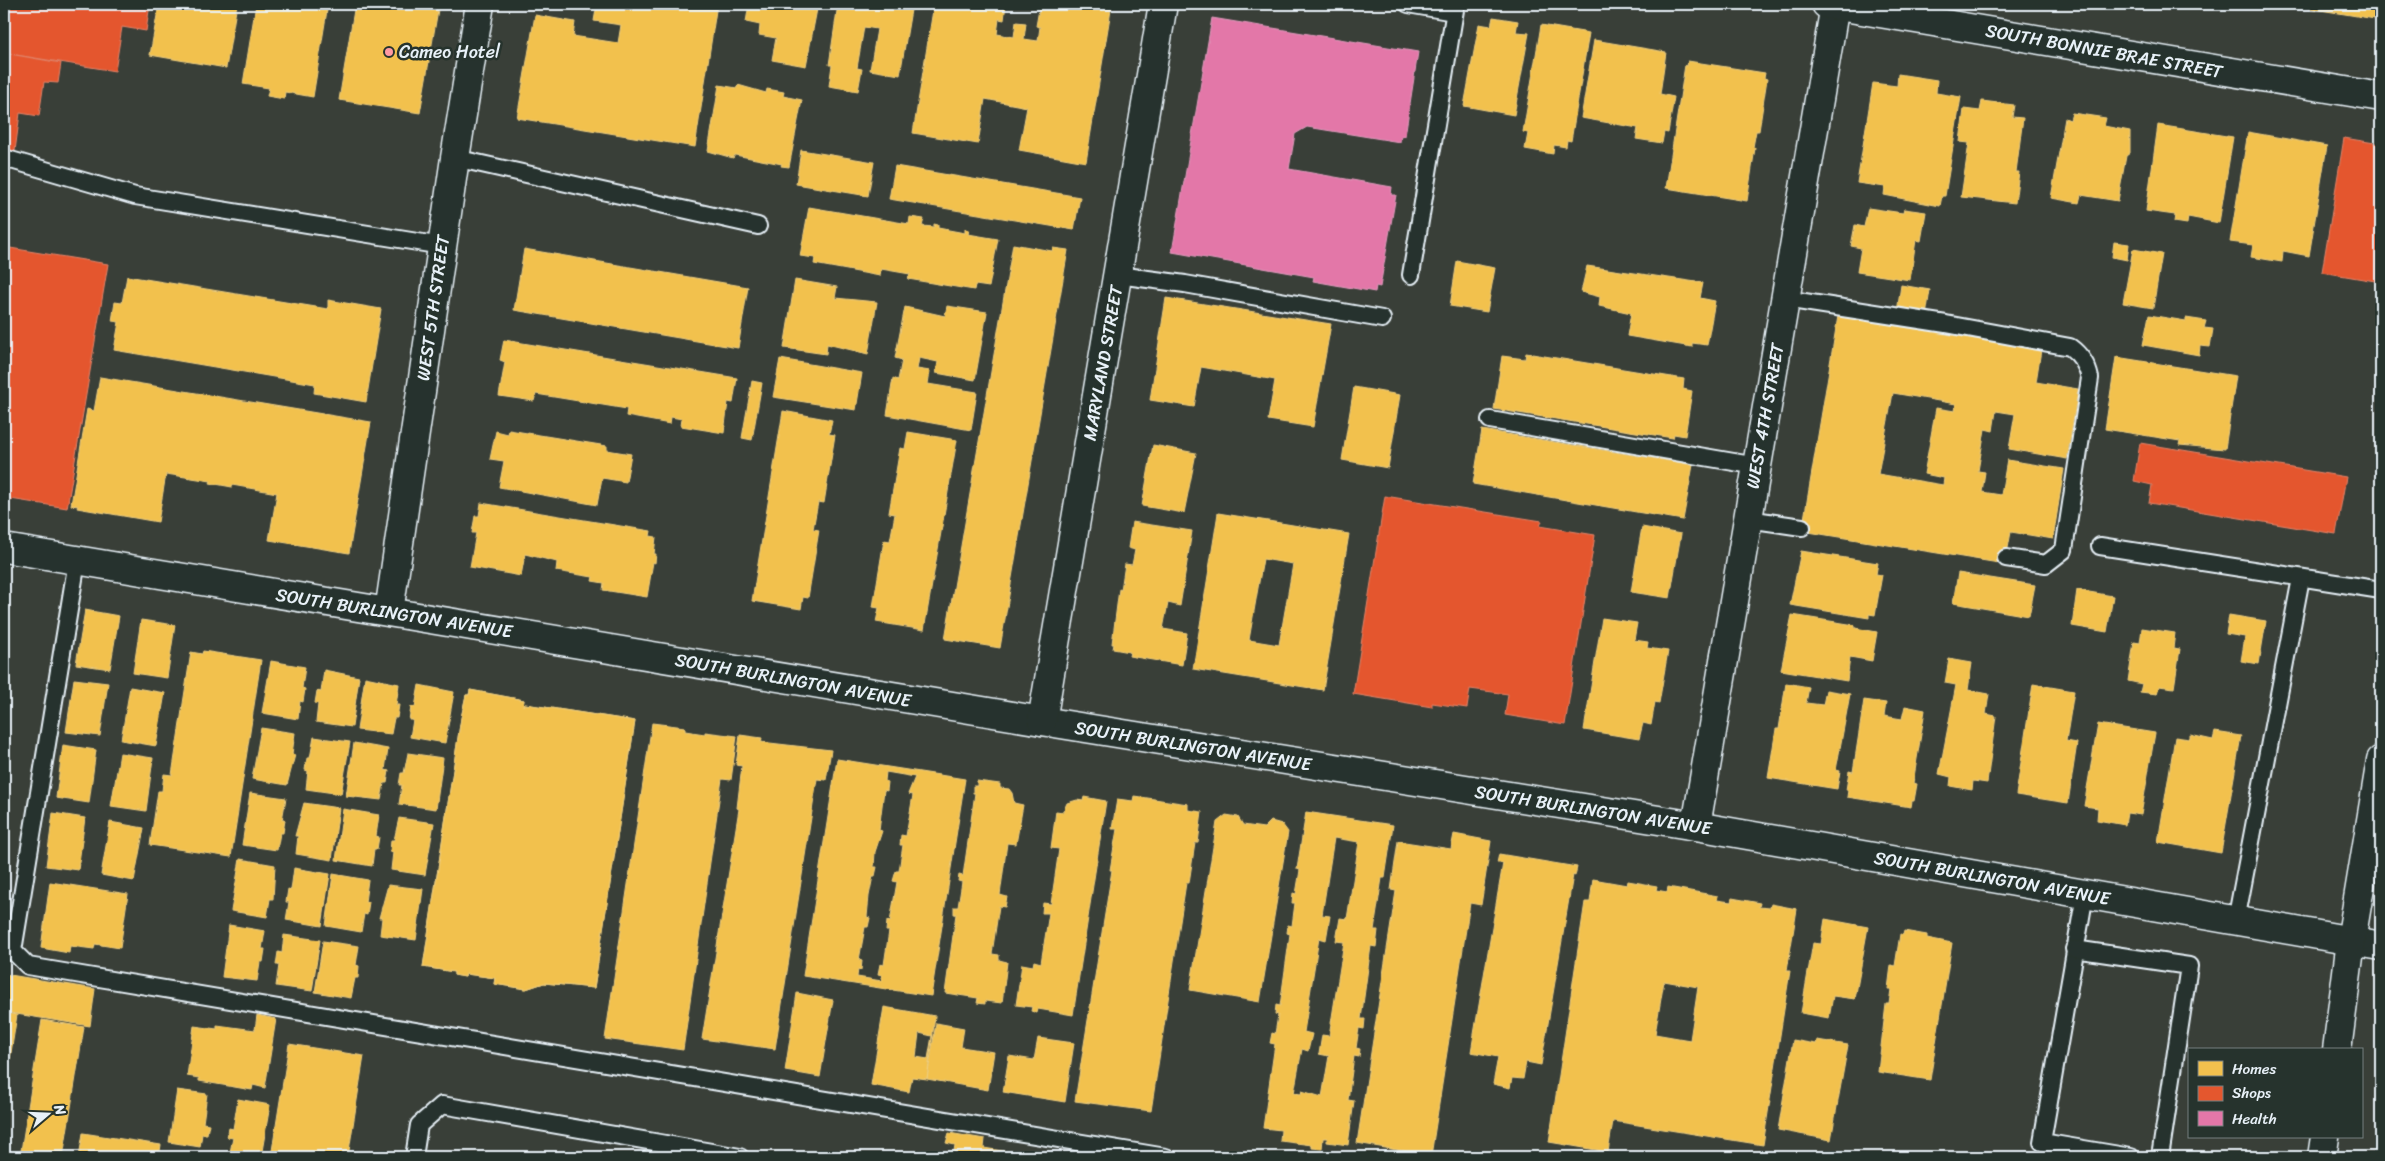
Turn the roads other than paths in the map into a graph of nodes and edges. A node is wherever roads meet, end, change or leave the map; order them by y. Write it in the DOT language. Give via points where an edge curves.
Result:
graph roads {
  1 [pos="480,4"];
  2 [pos="1163,4"];
  3 [pos="1408,4"];
  4 [pos="1831,4"];
  5 [pos="1455,8"];
  6 [pos="2381,97"];
  7 [pos="4,158"];
  8 [pos="455,158"];
  9 [pos="758,226"];
  10 [pos="442,246"];
  11 [pos="1118,275"];
  12 [pos="1411,276"];
  13 [pos="1785,300"];
  14 [pos="1382,320"];
  15 [pos="1490,420"];
  16 [pos="1757,466"];
  17 [pos="1748,519"];
  18 [pos="1802,527"];
  19 [pos="2100,546"];
  20 [pos="4,548"];
  21 [pos="2006,558"];
  22 [pos="76,561"];
  23 [pos="2301,578"];
  24 [pos="2381,590"];
  25 [pos="389,612"];
  26 [pos="1042,721"];
  27 [pos="2381,760"];
  28 [pos="1696,826"];
  29 [pos="2085,894"];
  30 [pos="2236,921"];
  31 [pos="2351,942"];
  32 [pos="2381,946"];
  33 [pos="2074,949"];
  34 [pos="2337,1048"];
  35 [pos="2325,1138"];
  36 [pos="1146,1156"];
  37 [pos="414,1157"];
  38 [pos="740,1157"];
  39 [pos="1166,1157"];
  40 [pos="2131,1157"];
  41 [pos="2160,1157"];
  42 [pos="2322,1157"];
  1 -- 8 [label="street, WEST 5TH STREET"];
  2 -- 11 [label="street, MARYLAND STREET"];
  3 -- 5 [label="lane"];
  4 -- 6 [label="street, SOUTH BONNIE BRAE STREET"];
  4 -- 13 [label="street, WEST 4TH STREET"];
  5 -- 12 [label="lane"];
  7 -- 10 [label="lane" via="135,196"];
  8 -- 9 [label="lane"];
  8 -- 10 [label="street, WEST 5TH STREET"];
  10 -- 25 [label="street, WEST 5TH STREET"];
  11 -- 14 [label="lane"];
  11 -- 26 [label="street, MARYLAND STREET"];
  13 -- 16 [label="street, WEST 4TH STREET"];
  13 -- 21 [label="lane" via="1955,326 2070,347 2078,353 2087,365 2090,378 2064,550 2046,564"];
  15 -- 16 [label="lane"];
  16 -- 17 [label="street, WEST 4TH STREET"];
  17 -- 18 [label="lane"];
  17 -- 28 [label="street, WEST 4TH STREET"];
  19 -- 23 [label="lane"];
  20 -- 22 [label="street, SOUTH BURLINGTON AVENUE"];
  22 -- 25 [label="street, SOUTH BURLINGTON AVENUE"];
  22 -- 36 [label="lane" via="13,951 28,966"];
  23 -- 24 [label="lane"];
  23 -- 30 [label="lane"];
  25 -- 26 [label="street, SOUTH BURLINGTON AVENUE"];
  26 -- 28 [label="street, SOUTH BURLINGTON AVENUE"];
  27 -- 31 [label="street"];
  28 -- 29 [label="street, SOUTH BURLINGTON AVENUE"];
  29 -- 30 [label="street, SOUTH BURLINGTON AVENUE"];
  29 -- 33 [label="lane"];
  30 -- 31 [label="street, SOUTH BURLINGTON AVENUE"];
  31 -- 32 [label="street, SOUTH BURLINGTON AVENUE"];
  31 -- 34 [label="street"];
  33 -- 40 [label="lane" via="2042,1142"];
  33 -- 41 [label="lane" via="2188,966"];
  35 -- 42 [label="street"];
  36 -- 39 [label="lane"];
  37 -- 38 [label="lane" via="419,1125 442,1105"];
}
